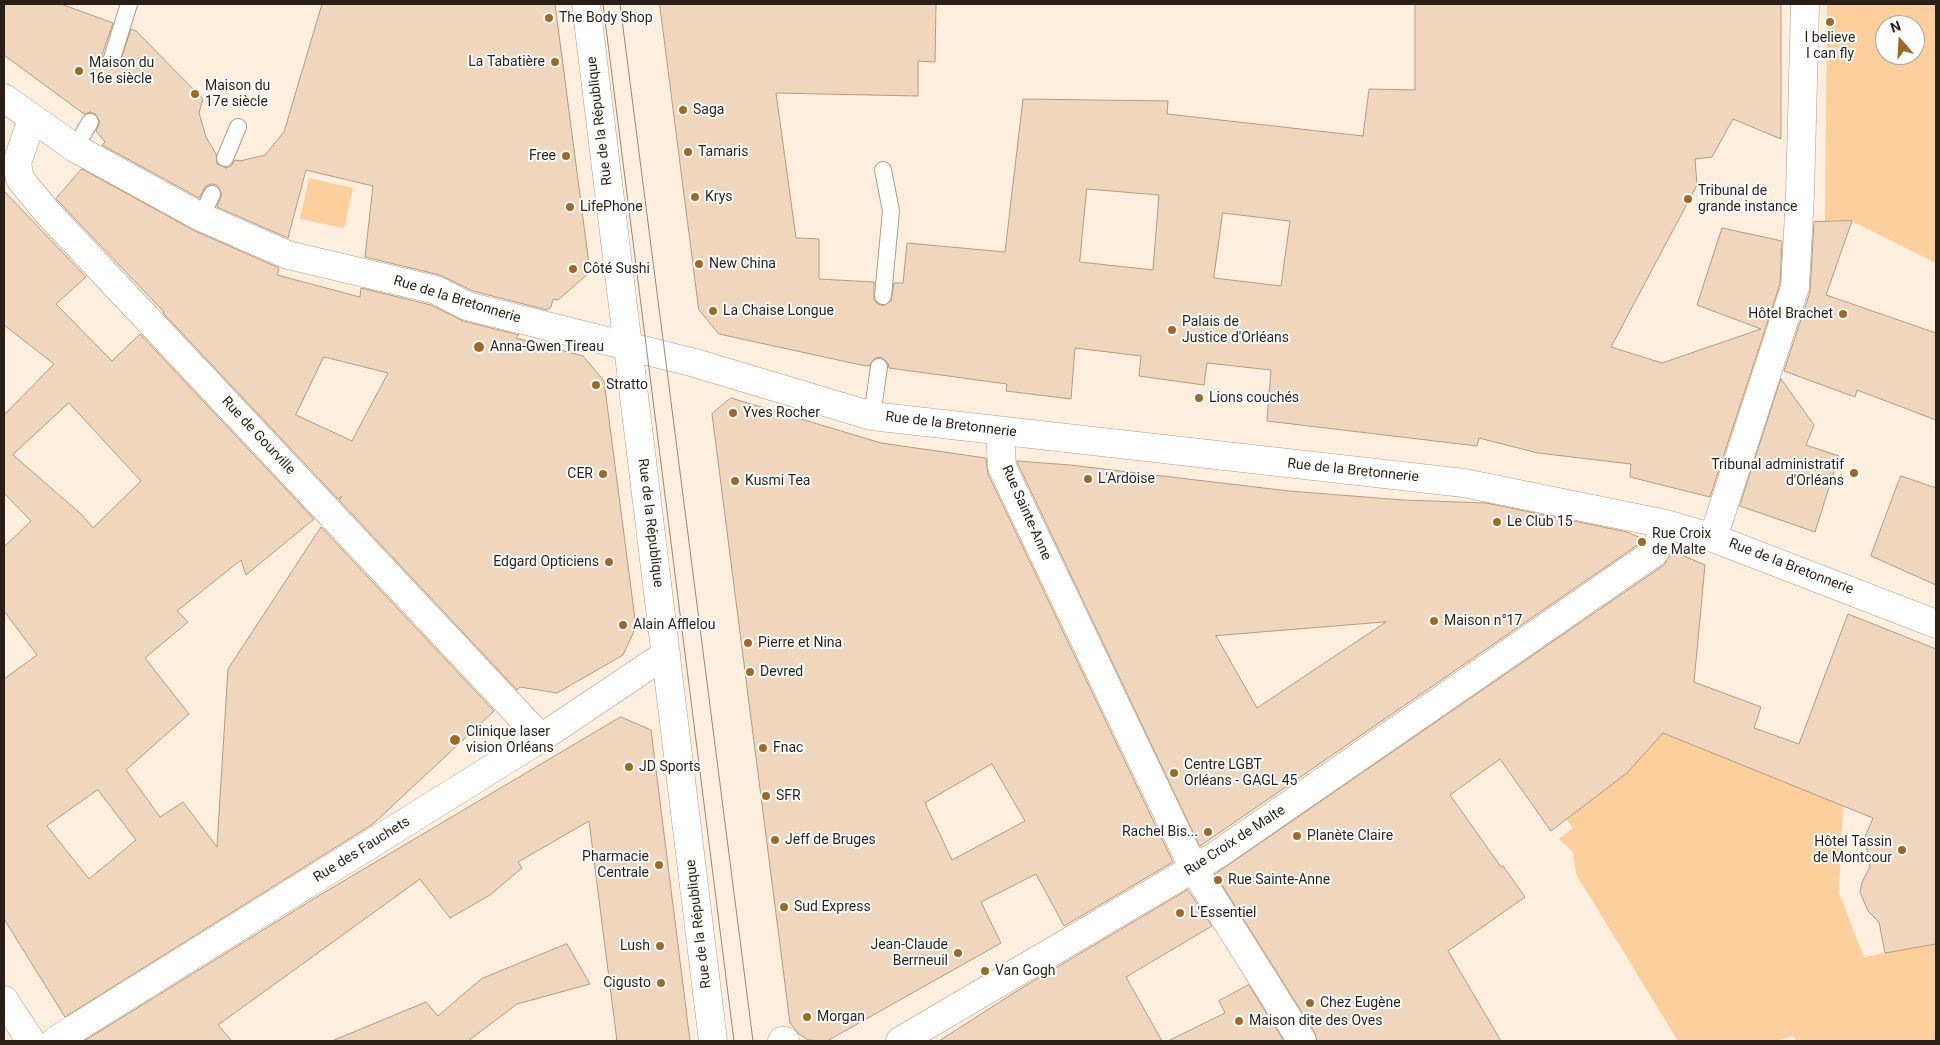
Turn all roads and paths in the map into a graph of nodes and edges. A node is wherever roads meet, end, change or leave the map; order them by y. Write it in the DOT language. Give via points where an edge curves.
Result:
graph roads {
  1 [pos="129,4"];
  2 [pos="586,4"];
  3 [pos="1805,4"];
  4 [pos="112,58"];
  5 [pos="4,98"];
  6 [pos="32,119"];
  7 [pos="90,122"];
  8 [pos="238,127"];
  9 [pos="75,148"];
  10 [pos="226,158"];
  11 [pos="883,170"];
  12 [pos="883,296"];
  13 [pos="628,346"];
  14 [pos="879,367"];
  15 [pos="872,416"];
  16 [pos="1000,432"];
  17 [pos="1666,524"];
  18 [pos="1712,538"];
  19 [pos="1936,624"];
  20 [pos="666,654"];
  21 [pos="541,738"];
  22 [pos="1194,869"];
  23 [pos="4,1000"];
  24 [pos="31,1041"];
  25 [pos="55,1041"];
  26 [pos="713,1041"];
  27 [pos="900,1041"];
  28 [pos="1302,1041"];
  1 -- 4 [label="lane"];
  2 -- 13 [label="street, Rue de la République"];
  3 -- 18 [label="street" via="1795,287"];
  5 -- 6 [label="street, Rue de la Bretonnerie"];
  6 -- 9 [label="street, Rue de la Bretonnerie"];
  6 -- 21 [label="street, Rue de Gourville" via="17,163 20,179 47,212"];
  7 -- 9 [label="lane"];
  8 -- 10 [label="lane"];
  9 -- 13 [label="street, Rue de la Bretonnerie" via="207,205 288,255 436,290 467,306"];
  11 -- 12 [label="lane" via="891,211"];
  13 -- 15 [label="street, Rue de la Bretonnerie"];
  13 -- 20 [label="street, Rue de la République"];
  14 -- 15 [label="lane"];
  15 -- 16 [label="street, Rue de la Bretonnerie"];
  16 -- 17 [label="street, Rue de la Bretonnerie" via="1464,483"];
  16 -- 22 [label="street, Rue Sainte-Anne" via="1002,467"];
  17 -- 18 [label="street, Rue de la Bretonnerie"];
  17 -- 22 [label="street, Rue Croix de Malte" via="1654,552"];
  18 -- 19 [label="street, Rue de la Bretonnerie"];
  20 -- 21 [label="street, Rue des Fauchets"];
  20 -- 26 [label="street, Rue de la République"];
  21 -- 25 [label="street, Rue des Fauchets"];
  22 -- 27 [label="street, Rue Croix de Malte"];
  22 -- 28 [label="street, Rue Sainte-Anne"];
  23 -- 24 [label="street"];
}
